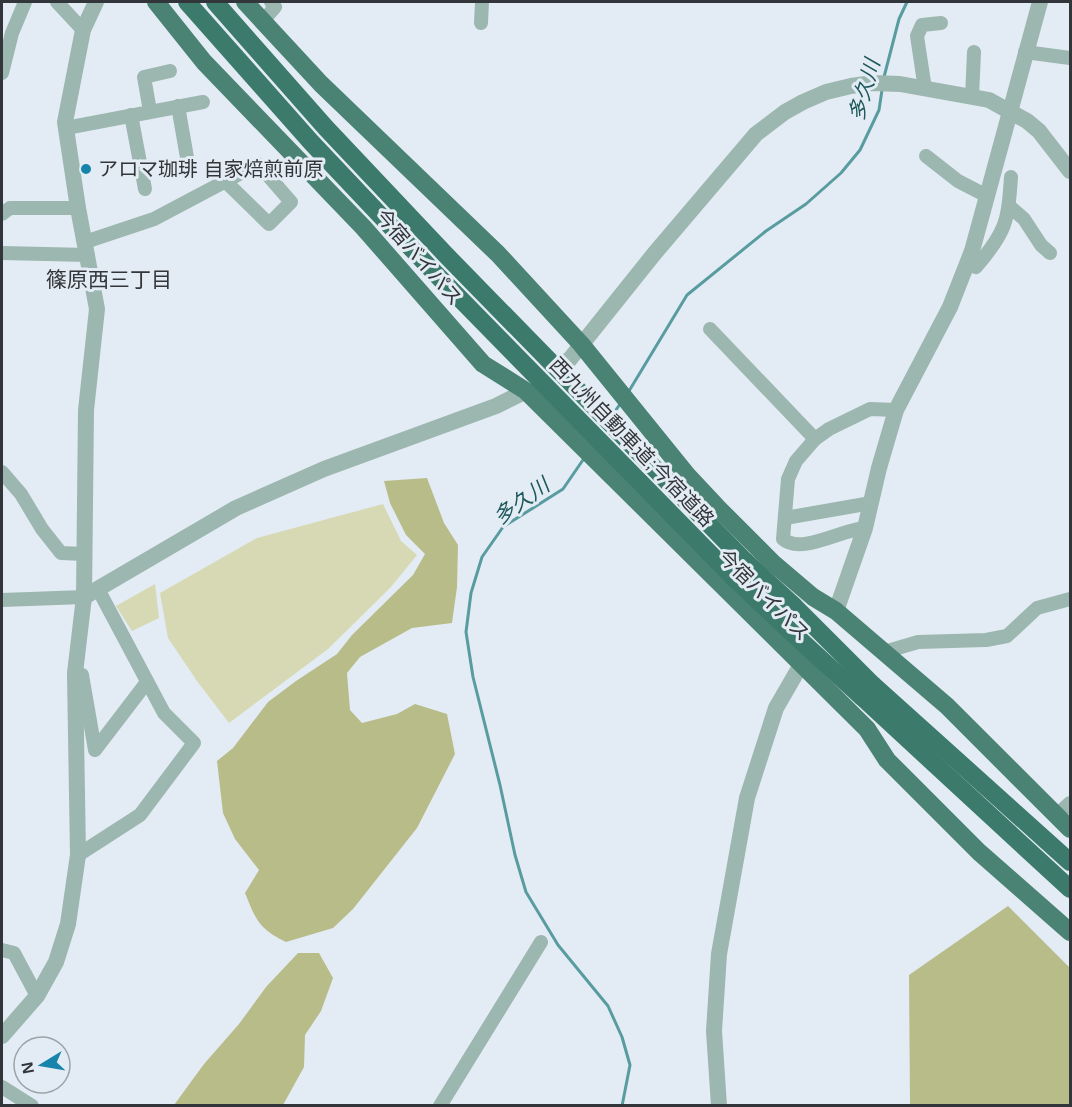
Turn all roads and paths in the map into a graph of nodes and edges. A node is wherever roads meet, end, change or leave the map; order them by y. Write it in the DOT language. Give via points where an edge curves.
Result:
graph roads {
  1 [pos="25,2"];
  2 [pos="57,2"];
  3 [pos="96,2"];
  4 [pos="156,2"];
  5 [pos="187,2"];
  6 [pos="215,2"];
  7 [pos="245,2"];
  8 [pos="271,2"];
  9 [pos="482,2"];
  10 [pos="1040,2"];
  11 [pos="263,21"];
  12 [pos="481,23"];
  13 [pos="941,23"];
  14 [pos="83,30"];
  15 [pos="974,52"];
  16 [pos="1025,52"];
  17 [pos="1071,58"];
  18 [pos="170,71"];
  19 [pos="2,74"];
  20 [pos="925,89"];
  21 [pos="972,97"];
  22 [pos="202,102"];
  23 [pos="178,106"];
  24 [pos="150,111"];
  25 [pos="1011,111"];
  26 [pos="131,115"];
  27 [pos="66,128"];
  28 [pos="926,156"];
  29 [pos="189,170"];
  30 [pos="1071,171"];
  31 [pos="1011,177"];
  32 [pos="225,181"];
  33 [pos="145,189"];
  34 [pos="987,196"];
  35 [pos="1009,206"];
  36 [pos="78,208"];
  37 [pos="2,214"];
  38 [pos="86,249"];
  39 [pos="2,253"];
  40 [pos="1050,253"];
  41 [pos="967,263"];
  42 [pos="710,329"];
  43 [pos="581,344"];
  44 [pos="564,363"];
  45 [pos="526,391"];
  46 [pos="896,410"];
  47 [pos="815,439"];
  48 [pos="2,472"];
  49 [pos="871,503"];
  50 [pos="785,518"];
  51 [pos="865,528"];
  52 [pos="84,554"];
  53 [pos="91,593"];
  54 [pos="1071,598"];
  55 [pos="2,600"];
  56 [pos="837,611"];
  57 [pos="884,652"];
  58 [pos="802,663"];
  59 [pos="75,674"];
  60 [pos="147,682"];
  61 [pos="868,691"];
  62 [pos="1071,802"];
  63 [pos="1056,816"];
  64 [pos="1071,829"];
  65 [pos="78,855"];
  66 [pos="1071,862"];
  67 [pos="1071,889"];
  68 [pos="1071,932"];
  69 [pos="541,942"];
  70 [pos="2,950"];
  71 [pos="37,996"];
  72 [pos="2,1036"];
  73 [pos="2,1087"];
  74 [pos="32,1106"];
  75 [pos="440,1106"];
  76 [pos="719,1106"];
  1 -- 19 [label="street"];
  2 -- 14 [label="street"];
  3 -- 14 [label="street"];
  4 -- 45 [label="highway, 今宿バイパス" via="204,62 363,226 483,364"];
  5 -- 61 [label="highway, 西九州自動車道;今宿道路, bridge" via="430,268 735,579 788,629"];
  6 -- 61 [label="highway, 西九州自動車道;今宿道路, bridge" via="445,254 745,561 794,606"];
  7 -- 11 [label="highway, 今宿バイパス"];
  8 -- 11 [label="street" via="275,7"];
  9 -- 12 [label="street"];
  10 -- 16 [label="street"];
  11 -- 43 [label="highway, 今宿バイパス" via="321,84 498,254"];
  13 -- 20 [label="street" via="922,25 917,36"];
  14 -- 27 [label="street"];
  15 -- 21 [label="street"];
  16 -- 17 [label="street"];
  16 -- 25 [label="street"];
  18 -- 24 [label="street" via="144,77"];
  20 -- 21 [label="street"];
  20 -- 43 [label="street" via="900,84 851,86 803,102 772,120 756,134"];
  21 -- 25 [label="street"];
  22 -- 23 [label="street"];
  23 -- 24 [label="street"];
  23 -- 29 [label="street"];
  24 -- 26 [label="street"];
  25 -- 30 [label="street" via="1039,131"];
  25 -- 34 [label="street"];
  26 -- 27 [label="street"];
  26 -- 33 [label="street"];
  27 -- 36 [label="street"];
  28 -- 34 [label="street" via="958,182"];
  31 -- 35 [label="street"];
  32 -- 32 [label="street" via="258,164 291,202 269,224"];
  32 -- 38 [label="street"];
  34 -- 41 [label="street"];
  35 -- 40 [label="street"];
  35 -- 41 [label="street" via="995,245 976,267"];
  36 -- 37 [label="street" via="10,208"];
  36 -- 38 [label="street"];
  38 -- 39 [label="street"];
  38 -- 52 [label="street" via="97,309 86,410"];
  41 -- 46 [label="street" via="950,307"];
  42 -- 47 [label="street"];
  43 -- 44 [label="street"];
  43 -- 56 [label="highway, 今宿バイパス" via="637,416 717,507 773,563 813,597"];
  45 -- 53 [label="street" via="496,406 324,469 236,508"];
  45 -- 58 [label="highway, 今宿バイパス"];
  46 -- 47 [label="street" via="870,408"];
  46 -- 49 [label="street"];
  47 -- 50 [label="street" via="796,461 788,479"];
  48 -- 52 [label="street" via="61,553"];
  49 -- 50 [label="street"];
  49 -- 51 [label="street"];
  50 -- 51 [label="street" via="783,538 787,542 810,544"];
  51 -- 56 [label="street"];
  52 -- 53 [label="street"];
  53 -- 55 [label="street"];
  53 -- 59 [label="street"];
  53 -- 60 [label="street"];
  54 -- 57 [label="street" via="1037,608 1006,636 918,642"];
  56 -- 57 [label="highway, 今宿バイパス"];
  57 -- 63 [label="highway, 今宿バイパス" via="947,706"];
  58 -- 68 [label="highway, 今宿バイパス" via="867,729 887,760 979,852"];
  58 -- 76 [label="street" via="776,708 747,798 719,954 714,1031"];
  59 -- 60 [label="street" via="82,675 95,750"];
  59 -- 65 [label="street"];
  60 -- 65 [label="street" via="165,713 194,743 140,815"];
  61 -- 66 [label="highway, 西九州自動車道;今宿道路"];
  61 -- 67 [label="highway, 西九州自動車道;今宿道路"];
  62 -- 63 [label="street"];
  63 -- 64 [label="highway, 今宿バイパス"];
  65 -- 71 [label="street" via="68,924 56,962"];
  69 -- 75 [label="street"];
  70 -- 71 [label="street" via="14,953"];
  71 -- 72 [label="street"];
  73 -- 74 [label="street"];
}
